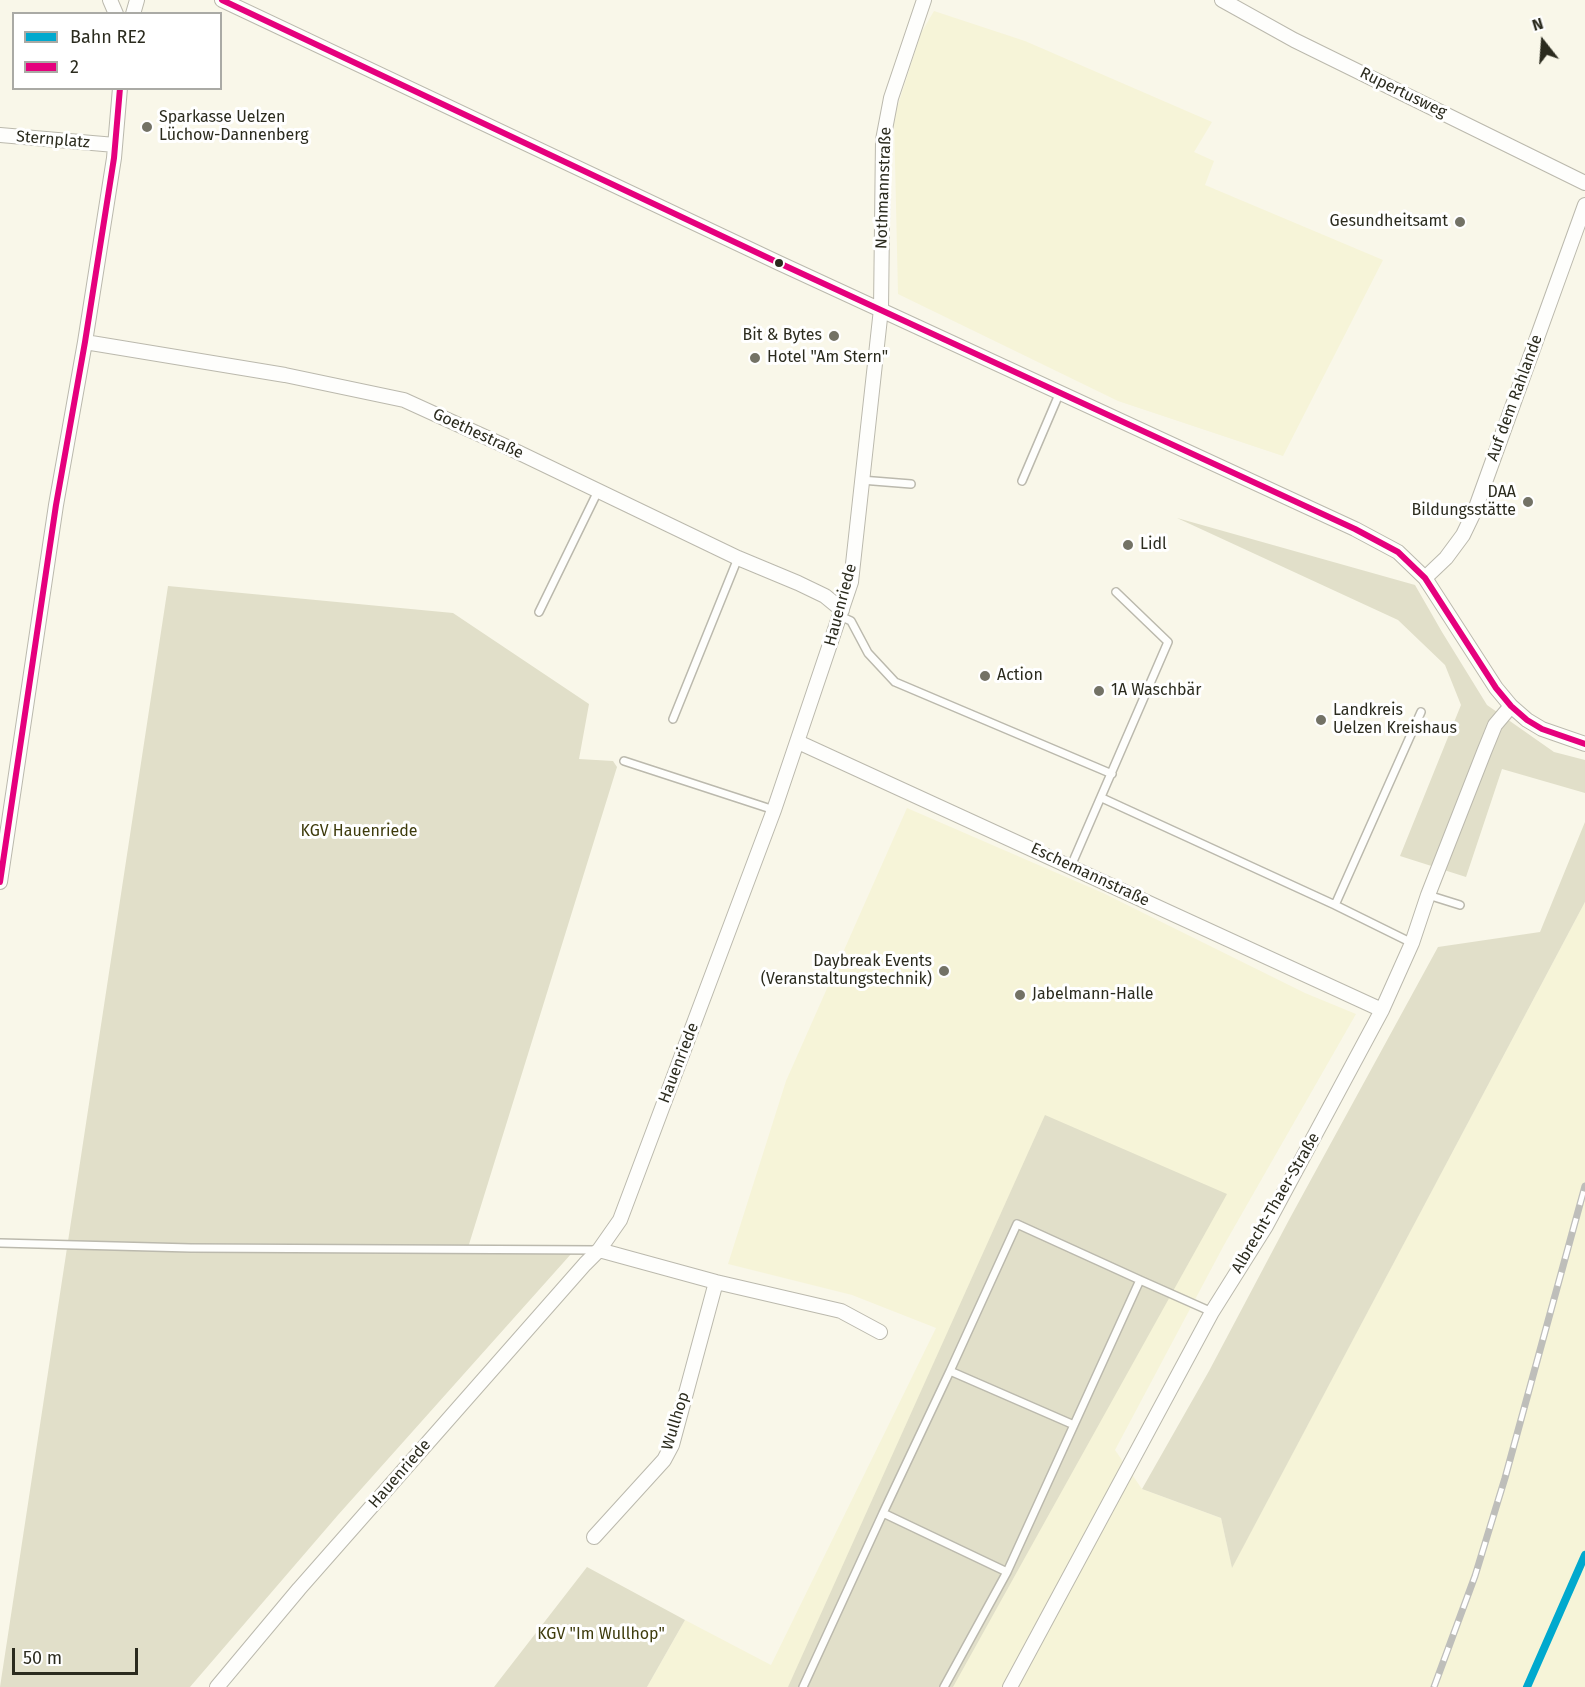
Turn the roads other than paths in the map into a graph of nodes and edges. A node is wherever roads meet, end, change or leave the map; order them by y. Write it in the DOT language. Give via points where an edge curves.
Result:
graph roads {
  1 [pos="222,0"];
  2 [pos="924,0"];
  3 [pos="1222,0"];
  4 [pos="120,90"];
  5 [pos="3,136"];
  6 [pos="115,145"];
  7 [pos="1585,183"];
  8 [pos="1585,205"];
  9 [pos="880,309"];
  10 [pos="85,342"];
  11 [pos="1060,392"];
  12 [pos="861,480"];
  13 [pos="1022,481"];
  14 [pos="911,484"];
  15 [pos="598,491"];
  16 [pos="738,558"];
  17 [pos="1425,578"];
  18 [pos="1116,592"];
  19 [pos="539,612"];
  20 [pos="841,613"];
  21 [pos="1511,706"];
  22 [pos="1421,712"];
  23 [pos="673,719"];
  24 [pos="798,742"];
  25 [pos="1585,744"];
  26 [pos="624,761"];
  27 [pos="1112,774"];
  28 [pos="1102,798"];
  29 [pos="774,810"];
  30 [pos="1071,866"];
  31 [pos="0,882"];
  32 [pos="1428,895"];
  33 [pos="1460,904"];
  34 [pos="1335,905"];
  35 [pos="1412,943"];
  36 [pos="1382,1010"];
  37 [pos="0,1243"];
  38 [pos="599,1250"];
  39 [pos="1140,1280"];
  40 [pos="716,1282"];
  41 [pos="1212,1312"];
  42 [pos="880,1332"];
  43 [pos="950,1371"];
  44 [pos="1074,1425"];
  45 [pos="883,1513"];
  46 [pos="594,1537"];
  47 [pos="1007,1572"];
  48 [pos="217,1687"];
  49 [pos="803,1687"];
  50 [pos="944,1687"];
  51 [pos="1010,1687"];
  1 -- 9 [label="street"];
  2 -- 9 [label="street, Nothmannstraße" via="891,98 883,140"];
  3 -- 7 [label="street, Rupertusweg" via="1294,40"];
  4 -- 6 [label="street"];
  5 -- 6 [label="street, Sternplatz"];
  6 -- 10 [label="street"];
  8 -- 17 [label="street, Auf dem Rahlande" via="1475,510 1446,558"];
  9 -- 11 [label="street"];
  9 -- 12 [label="street, Hauenriede"];
  10 -- 15 [label="street, Goethestraße" via="285,375 404,400"];
  10 -- 31 [label="street" via="56,506"];
  11 -- 13 [label="lane"];
  11 -- 17 [label="street" via="1355,529 1398,552"];
  12 -- 14 [label="lane"];
  12 -- 20 [label="street, Hauenriede" via="851,582"];
  15 -- 16 [label="street, Goethestraße"];
  15 -- 19 [label="lane"];
  16 -- 20 [label="street, Goethestraße" via="825,596"];
  16 -- 23 [label="lane"];
  17 -- 21 [label="street"];
  18 -- 27 [label="lane" via="1168,642"];
  20 -- 24 [label="street, Hauenriede"];
  20 -- 27 [label="lane" via="851,621 868,653 895,682"];
  21 -- 25 [label="street" via="1542,729"];
  21 -- 32 [label="street, Albrecht-Thaer-Straße" via="1496,725 1484,752"];
  22 -- 34 [label="lane"];
  24 -- 29 [label="street, Hauenriede"];
  24 -- 30 [label="street, Eschemannstraße"];
  26 -- 29 [label="lane"];
  27 -- 28 [label="lane"];
  28 -- 30 [label="lane"];
  28 -- 34 [label="lane"];
  29 -- 38 [label="street, Hauenriede" via="620,1220"];
  30 -- 36 [label="street, Eschemannstraße"];
  32 -- 33 [label="lane"];
  32 -- 35 [label="street, Albrecht-Thaer-Straße"];
  34 -- 35 [label="lane"];
  35 -- 36 [label="street, Albrecht-Thaer-Straße"];
  36 -- 41 [label="street, Albrecht-Thaer-Straße" via="1266,1226"];
  37 -- 38 [label="lane"];
  38 -- 40 [label="street"];
  38 -- 48 [label="street, Hauenriede"];
  39 -- 41 [label="lane"];
  39 -- 43 [label="lane" via="1017,1224"];
  39 -- 44 [label="lane"];
  40 -- 42 [label="street" via="841,1311"];
  40 -- 46 [label="street, Wullhop" via="672,1445 664,1460"];
  41 -- 51 [label="street, Albrecht-Thaer-Straße"];
  43 -- 44 [label="lane"];
  43 -- 45 [label="lane"];
  44 -- 47 [label="lane"];
  45 -- 47 [label="lane"];
  45 -- 49 [label="lane"];
  47 -- 50 [label="lane"];
}
